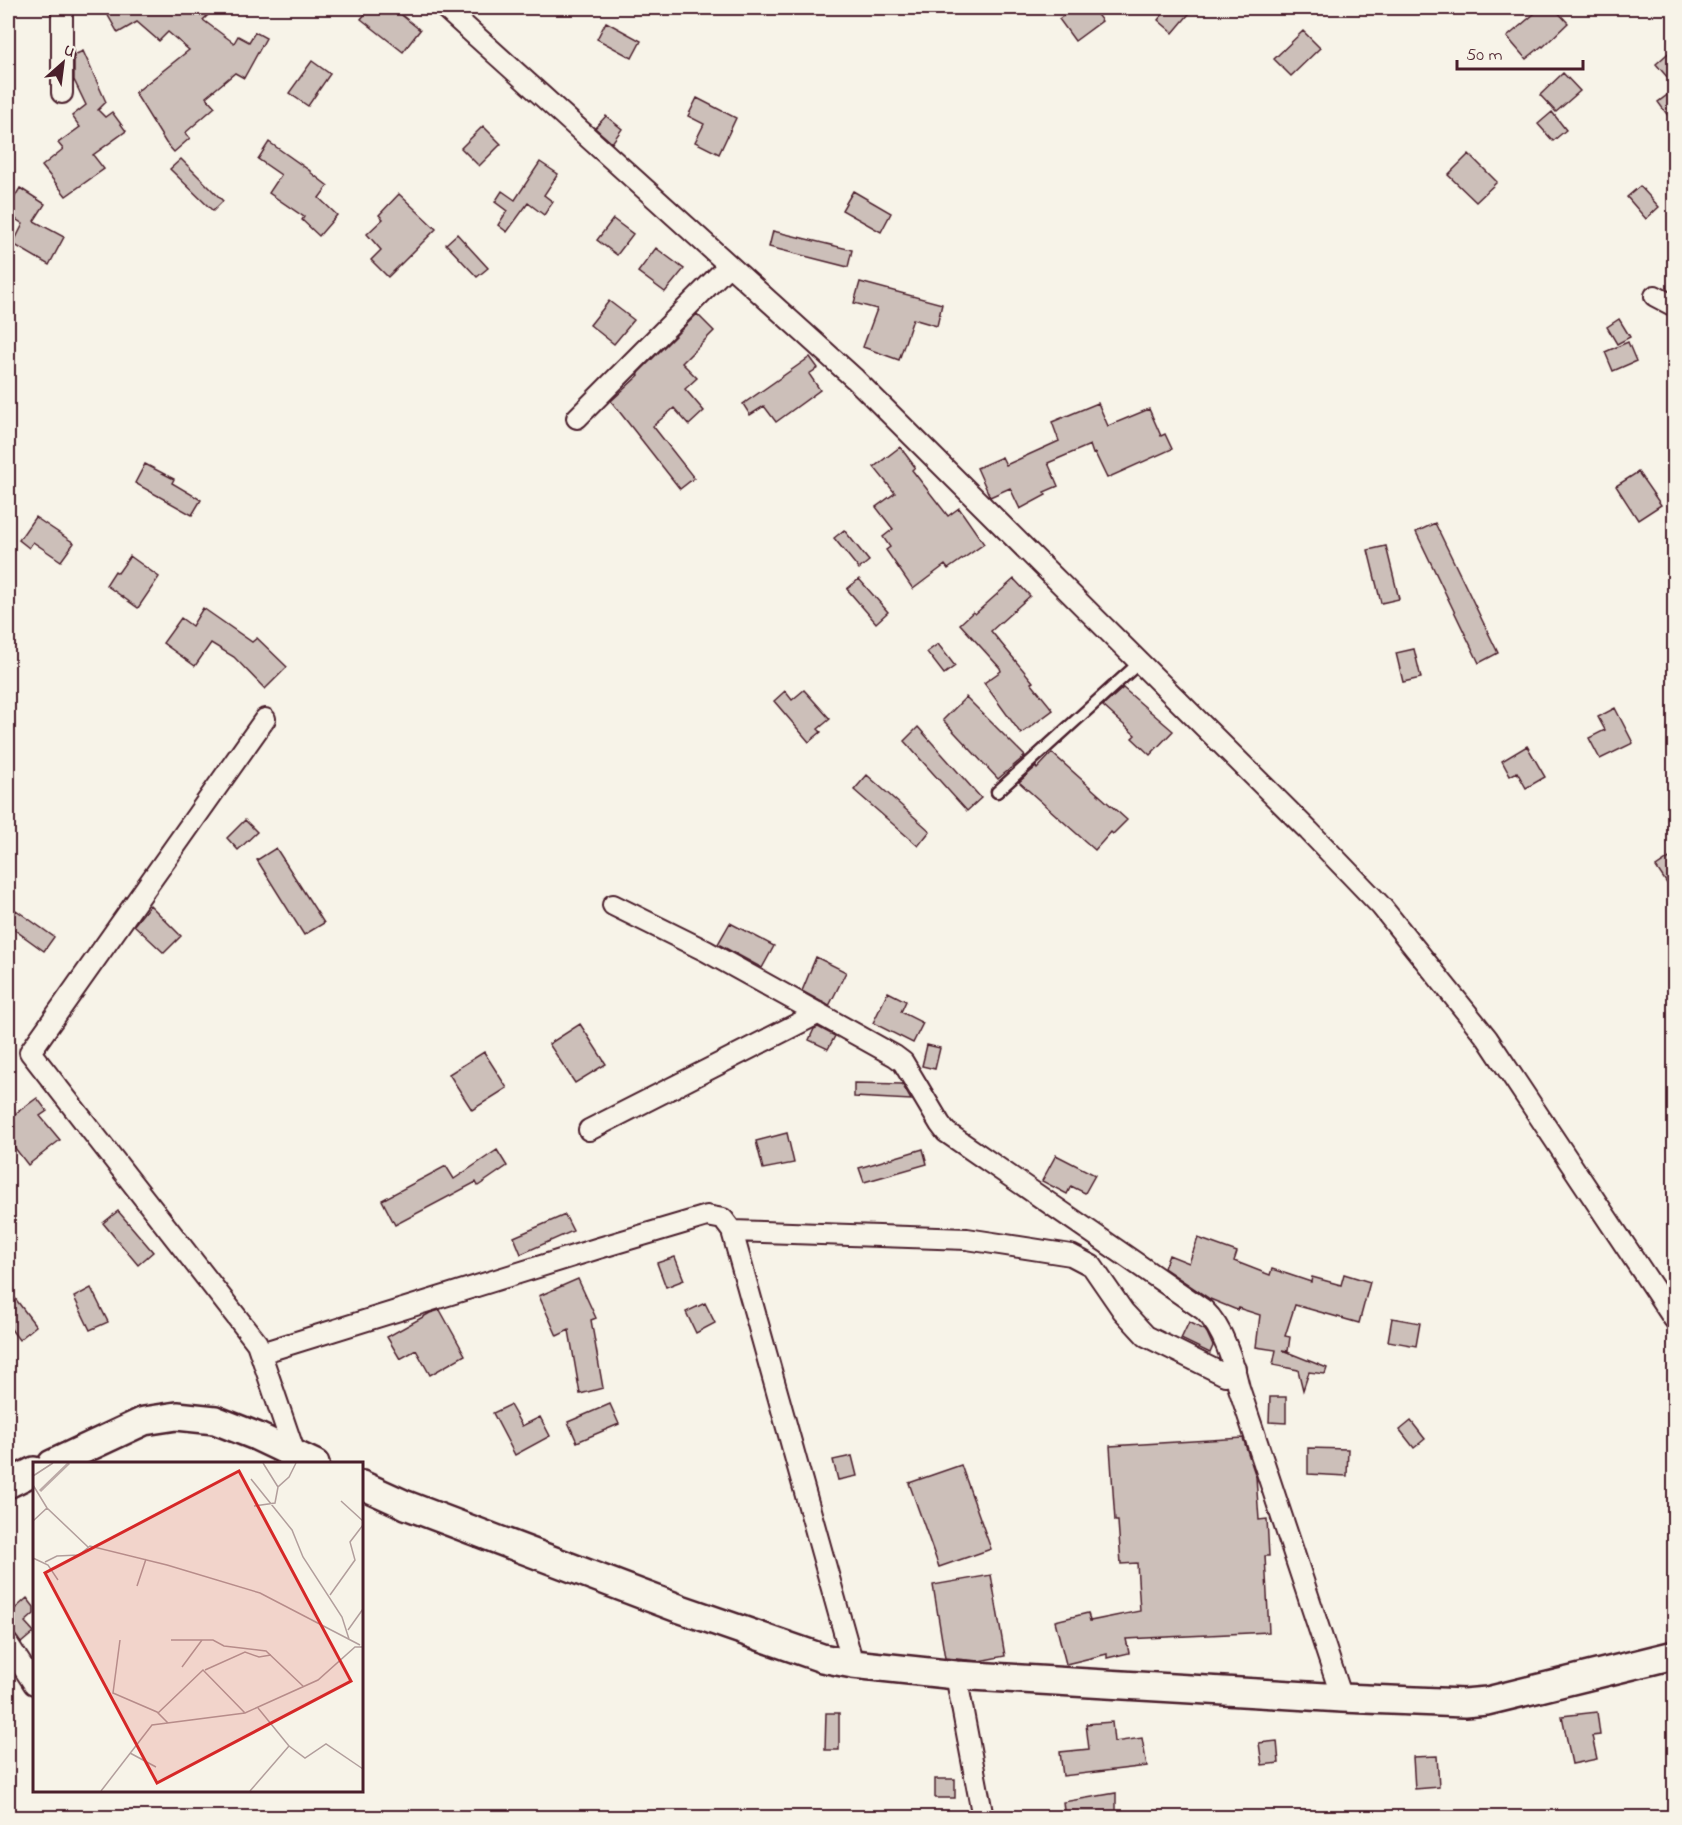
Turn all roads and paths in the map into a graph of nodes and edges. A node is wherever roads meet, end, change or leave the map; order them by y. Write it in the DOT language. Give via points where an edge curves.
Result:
graph roads {
  1 [pos="62,8"];
  2 [pos="445,8"];
  3 [pos="62,93"];
  4 [pos="729,265"];
  5 [pos="1655,296"];
  6 [pos="1674,306"];
  7 [pos="577,418"];
  8 [pos="1140,662"];
  9 [pos="266,719"];
  10 [pos="997,792"];
  11 [pos="614,905"];
  12 [pos="819,1013"];
  13 [pos="589,1130"];
  14 [pos="732,1232"];
  15 [pos="1674,1319"];
  16 [pos="261,1353"];
  17 [pos="1235,1369"];
  18 [pos="305,1459"];
  19 [pos="56,1462"];
  20 [pos="33,1472"];
  21 [pos="8,1484"];
  22 [pos="363,1485"];
  23 [pos="8,1644"];
  24 [pos="1674,1655"];
  25 [pos="853,1664"];
  26 [pos="956,1675"];
  27 [pos="33,1682"];
  28 [pos="1342,1698"];
  29 [pos="982,1818"];
  1 -- 3 [label="street"];
  2 -- 4 [label="street"];
  4 -- 7 [label="street"];
  4 -- 8 [label="street" via="855,379"];
  5 -- 6 [label="street"];
  8 -- 10 [label="lane"];
  8 -- 15 [label="street" via="1381,906 1487,1038"];
  9 -- 16 [label="street" via="30,1052"];
  11 -- 12 [label="street"];
  12 -- 13 [label="street"];
  12 -- 17 [label="street" via="903,1062 946,1132 1204,1310 1213,1318"];
  14 -- 16 [label="street" via="723,1219 707,1216"];
  14 -- 17 [label="street" via="967,1239 1071,1255 1092,1266 1146,1336 1225,1375"];
  14 -- 25 [label="street"];
  16 -- 18 [label="street"];
  17 -- 28 [label="street"];
  18 -- 19 [label="street" via="215,1420 177,1416 144,1421"];
  20 -- 21 [label="street"];
  22 -- 25 [label="street" via="678,1608 822,1658"];
  23 -- 27 [label="street"];
  24 -- 28 [label="street" via="1487,1701"];
  25 -- 26 [label="street"];
  26 -- 28 [label="street"];
  26 -- 29 [label="street"];
}
